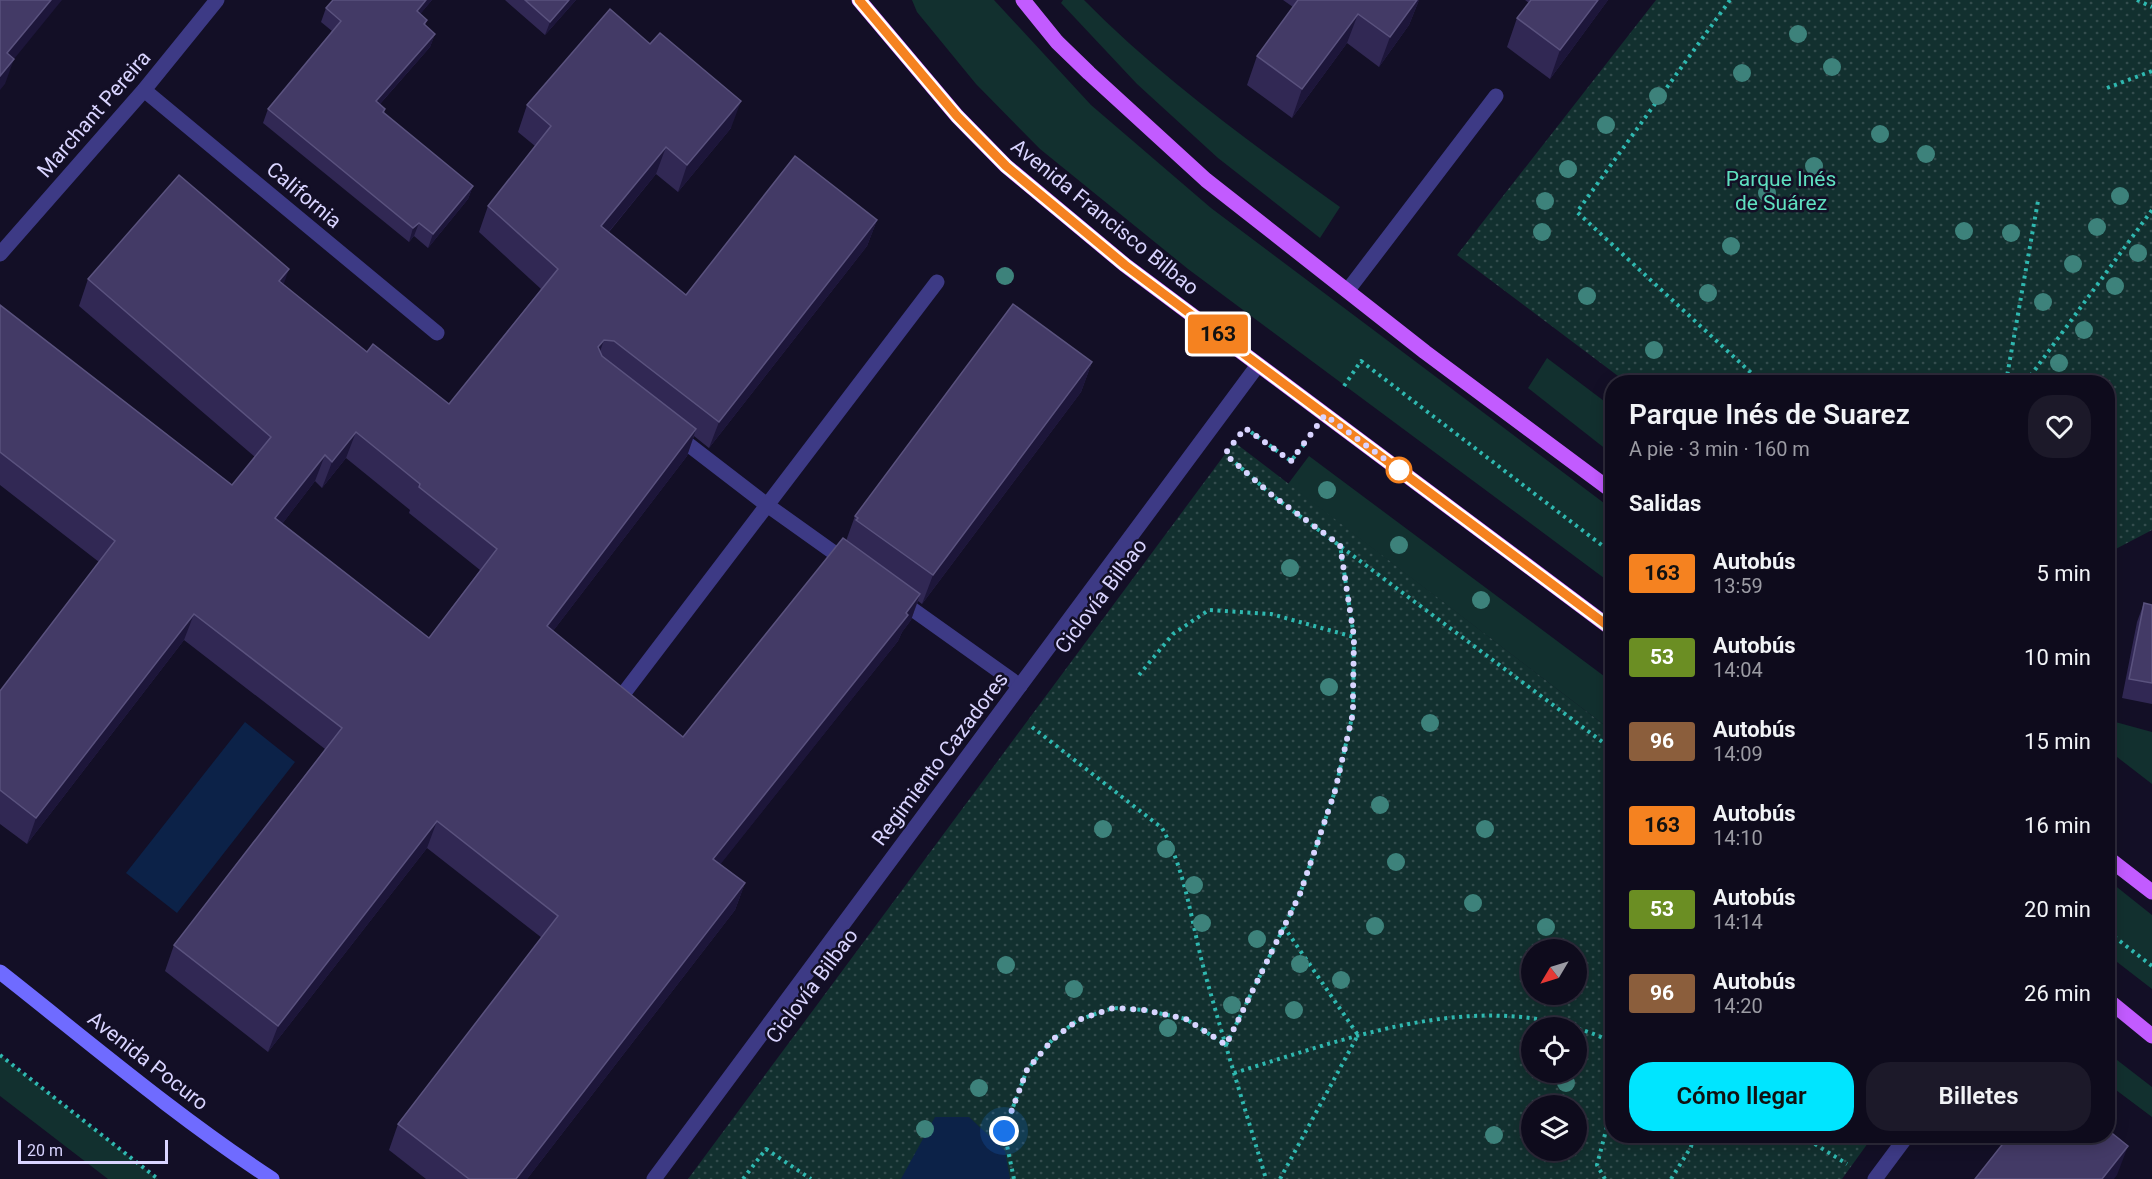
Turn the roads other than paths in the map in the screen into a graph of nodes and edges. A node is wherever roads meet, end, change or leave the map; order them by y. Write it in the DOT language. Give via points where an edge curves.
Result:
graph roads {
  1 [pos="217,0"];
  2 [pos="859,0"];
  3 [pos="877,0"];
  4 [pos="1027,2"];
  5 [pos="870,15"];
  6 [pos="144,90"];
  7 [pos="1496,96"];
  8 [pos="0,254"];
  9 [pos="937,282"];
  10 [pos="1348,290"];
  11 [pos="437,333"];
  12 [pos="1258,364"];
  13 [pos="664,425"];
  14 [pos="1605,486"];
  15 [pos="767,505"];
  16 [pos="855,568"];
  17 [pos="884,589"];
  18 [pos="1605,624"];
  19 [pos="1020,686"];
  20 [pos="621,697"];
  21 [pos="2115,863"];
  22 [pos="2152,892"];
  23 [pos="0,972"];
  24 [pos="2115,1006"];
  25 [pos="2152,1036"];
  26 [pos="1902,1143"];
  27 [pos="272,1179"];
  28 [pos="654,1179"];
  29 [pos="1875,1179"];
  1 -- 6 [label="street, Marchant Pereira"];
  2 -- 5 [label="main road, Avenida Francisco Bilbao"];
  3 -- 5 [label="main road"];
  4 -- 10 [label="main road" via="1057,42 1170,149"];
  5 -- 12 [label="main road, Avenida Francisco Bilbao" via="1006,166 1125,265"];
  6 -- 8 [label="street, Marchant Pereira"];
  6 -- 11 [label="street, California"];
  7 -- 10 [label="street"];
  9 -- 15 [label="street"];
  10 -- 14 [label="main road"];
  12 -- 18 [label="main road, Avenida Francisco Bilbao"];
  12 -- 19 [label="street, Regimiento Cazadores"];
  13 -- 15 [label="street"];
  15 -- 16 [label="street"];
  15 -- 20 [label="street"];
  17 -- 19 [label="street"];
  19 -- 28 [label="street, Regimiento Cazadores"];
  21 -- 22 [label="main road"];
  23 -- 27 [label="main road, Avenida Pocuro" via="187,1119"];
  24 -- 25 [label="main road"];
  26 -- 29 [label="street"];
}
